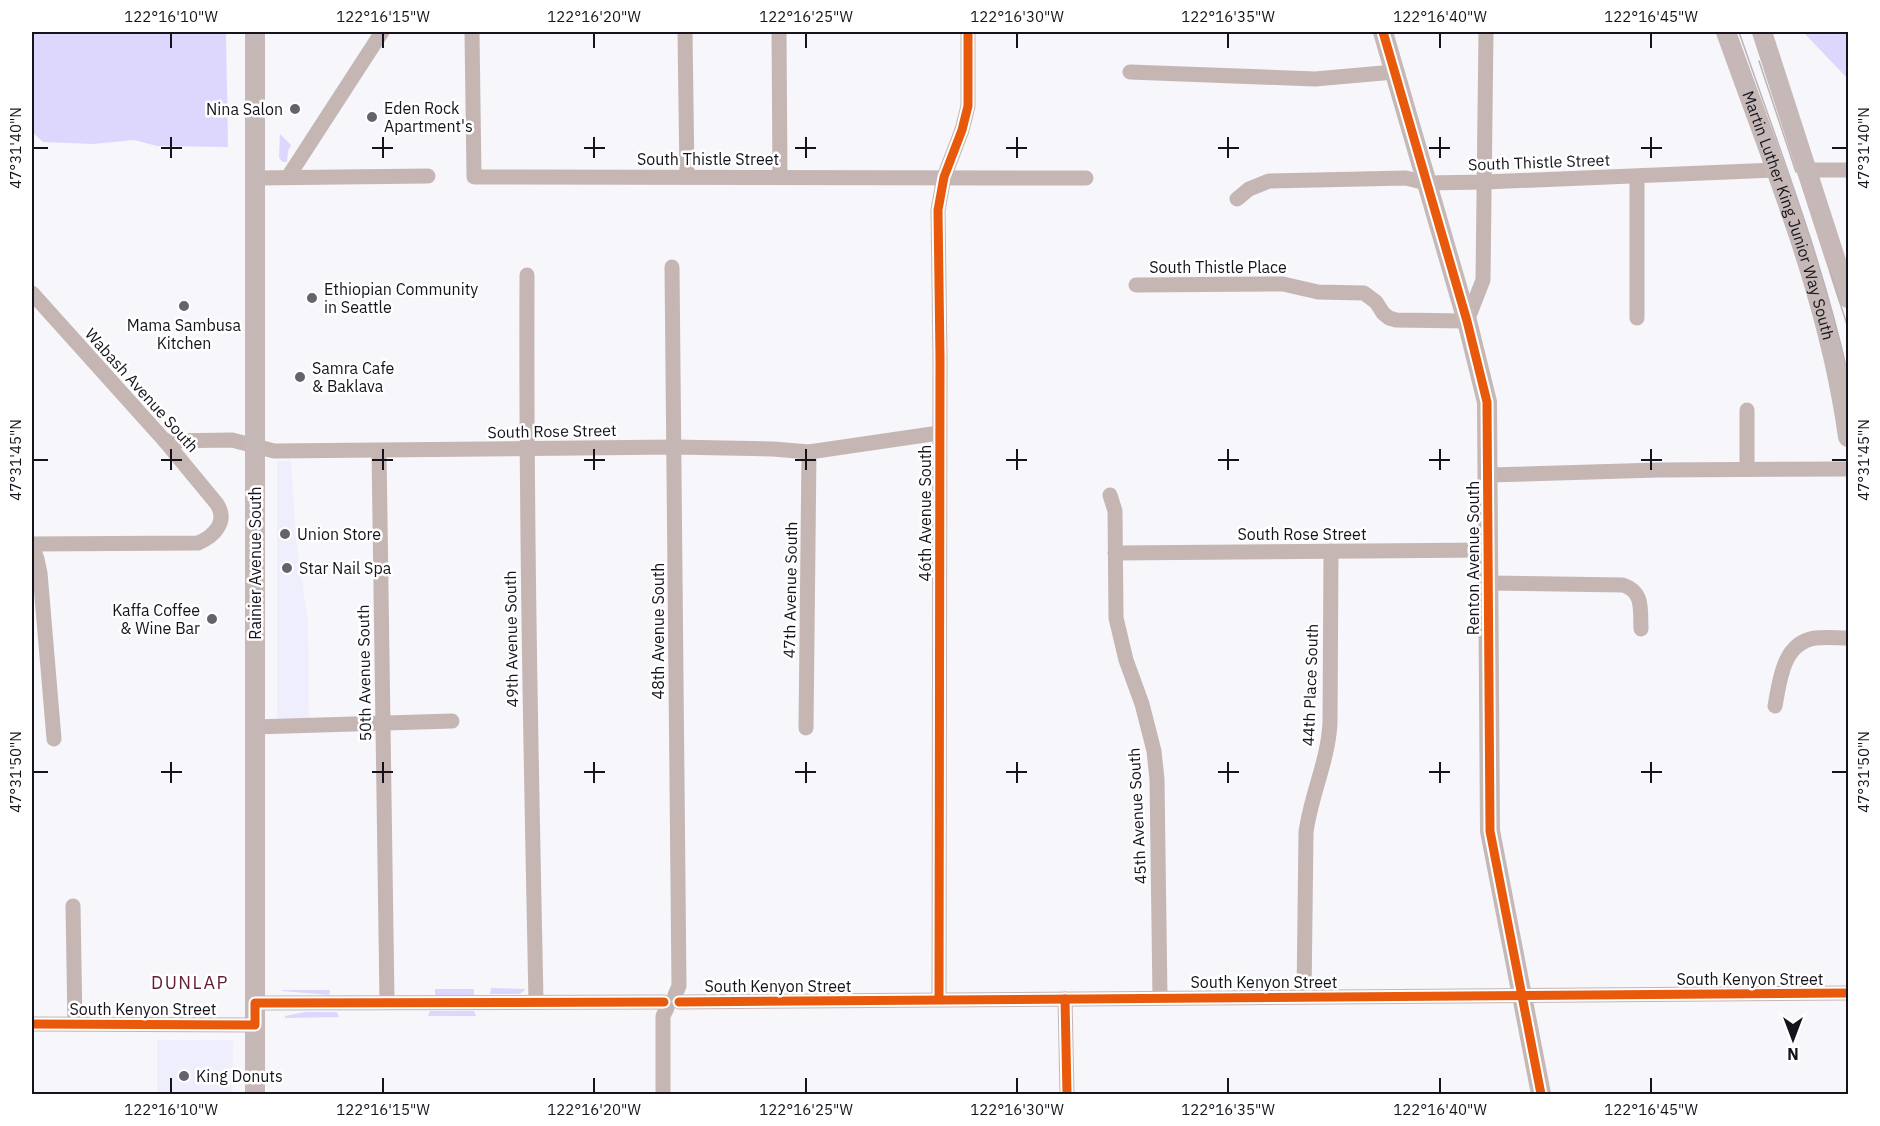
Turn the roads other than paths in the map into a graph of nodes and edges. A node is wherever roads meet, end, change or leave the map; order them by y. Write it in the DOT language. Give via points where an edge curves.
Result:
graph roads {
  1 [pos="255,32"];
  2 [pos="382,32"];
  3 [pos="472,32"];
  4 [pos="685,32"];
  5 [pos="779,32"];
  6 [pos="968,32"];
  7 [pos="1383,32"];
  8 [pos="1486,32"];
  9 [pos="1726,32"];
  10 [pos="1762,32"];
  11 [pos="1130,72"];
  12 [pos="1395,72"];
  13 [pos="1775,170"];
  14 [pos="1808,170"];
  15 [pos="1848,170"];
  16 [pos="428,176"];
  17 [pos="288,177"];
  18 [pos="687,177"];
  19 [pos="780,177"];
  20 [pos="944,177"];
  21 [pos="1637,177"];
  22 [pos="255,178"];
  23 [pos="1086,178"];
  24 [pos="1485,182"];
  25 [pos="1426,183"];
  26 [pos="1237,200"];
  27 [pos="672,267"];
  28 [pos="527,275"];
  29 [pos="1136,285"];
  30 [pos="32,293"];
  31 [pos="1848,298"];
  32 [pos="1637,318"];
  33 [pos="1467,321"];
  34 [pos="1747,410"];
  35 [pos="939,433"];
  36 [pos="1848,437"];
  37 [pos="165,441"];
  38 [pos="256,446"];
  39 [pos="675,447"];
  40 [pos="526,449"];
  41 [pos="379,451"];
  42 [pos="809,452"];
  43 [pos="1747,469"];
  44 [pos="1848,469"];
  45 [pos="1488,475"];
  46 [pos="1110,495"];
  47 [pos="32,544"];
  48 [pos="1489,550"];
  49 [pos="1331,551"];
  50 [pos="1115,553"];
  51 [pos="1489,583"];
  52 [pos="1641,629"];
  53 [pos="1848,638"];
  54 [pos="1775,706"];
  55 [pos="452,721"];
  56 [pos="382,724"];
  57 [pos="254,727"];
  58 [pos="806,728"];
  59 [pos="54,739"];
  60 [pos="73,906"];
  61 [pos="1848,993"];
  62 [pos="1522,995"];
  63 [pos="1304,997"];
  64 [pos="1160,998"];
  65 [pos="939,999"];
  66 [pos="1065,999"];
  67 [pos="536,1001"];
  68 [pos="671,1001"];
  69 [pos="387,1002"];
  70 [pos="255,1003"];
  71 [pos="32,1024"];
  72 [pos="75,1024"];
  73 [pos="255,1025"];
  74 [pos="255,1095"];
  75 [pos="663,1095"];
  76 [pos="1067,1095"];
  77 [pos="1541,1095"];
  1 -- 22 [label="main road, Rainier Avenue South"];
  2 -- 17 [label="street"];
  3 -- 18 [label="street, South Thistle Street" via="474,177"];
  4 -- 18 [label="street"];
  5 -- 19 [label="street"];
  6 -- 20 [label="street, 46th Avenue South" via="968,106"];
  7 -- 12 [label="main road, Renton Avenue South"];
  8 -- 24 [label="street"];
  9 -- 13 [label="main road, Martin Luther King Junior Way South"];
  10 -- 14 [label="main road, Martin Luther King Junior Way South"];
  11 -- 12 [label="street" via="1315,78"];
  12 -- 25 [label="main road, Renton Avenue South"];
  13 -- 21 [label="street, South Thistle Street"];
  13 -- 36 [label="main road, Martin Luther King Junior Way South" via="1829,335"];
  14 -- 15 [label="street"];
  14 -- 31 [label="main road, Martin Luther King Junior Way South"];
  16 -- 17 [label="street"];
  17 -- 22 [label="street"];
  18 -- 19 [label="street, South Thistle Street"];
  19 -- 20 [label="street, South Thistle Street"];
  20 -- 23 [label="street, South Thistle Street"];
  20 -- 35 [label="street, 46th Avenue South" via="938,210"];
  21 -- 24 [label="street, South Thistle Street"];
  21 -- 32 [label="street"];
  22 -- 38 [label="main road, Rainier Avenue South"];
  24 -- 25 [label="street, South Thistle Street"];
  24 -- 33 [label="street" via="1483,280"];
  25 -- 26 [label="street, South Thistle Street" via="1406,178 1269,182 1248,189"];
  25 -- 33 [label="main road, Renton Avenue South"];
  27 -- 39 [label="street, 48th Avenue South"];
  28 -- 40 [label="street, 49th Avenue South"];
  29 -- 33 [label="street, South Thistle Place" via="1283,284 1318,292 1364,293 1383,313 1396,320"];
  30 -- 37 [label="street, Wabash Avenue South"];
  33 -- 45 [label="main road, Renton Avenue South" via="1487,402"];
  34 -- 43 [label="street"];
  35 -- 42 [label="street, South Rose Street"];
  35 -- 65 [label="street, 46th Avenue South"];
  37 -- 38 [label="street, South Rose Street" via="232,440"];
  37 -- 47 [label="street, Wabash Avenue South" via="222,514 219,526 206,540"];
  38 -- 41 [label="street, South Rose Street" via="274,451"];
  38 -- 57 [label="main road, Rainier Avenue South"];
  39 -- 40 [label="street, South Rose Street"];
  39 -- 42 [label="street, South Rose Street"];
  39 -- 68 [label="street, 48th Avenue South" via="679,986"];
  40 -- 41 [label="street, South Rose Street"];
  40 -- 67 [label="street, 49th Avenue South"];
  41 -- 56 [label="street, 50th Avenue South"];
  42 -- 58 [label="street, 47th Avenue South"];
  43 -- 44 [label="street"];
  43 -- 45 [label="street"];
  45 -- 48 [label="main road, Renton Avenue South"];
  46 -- 50 [label="street, 45th Avenue South" via="1115,511"];
  47 -- 59 [label="street" via="40,573"];
  48 -- 49 [label="street, South Rose Street"];
  48 -- 51 [label="main road, Renton Avenue South"];
  49 -- 50 [label="street, South Rose Street"];
  49 -- 63 [label="street, 44th Place South" via="1329,743 1306,832"];
  50 -- 64 [label="street, 45th Avenue South" via="1119,636 1150,729 1155,760"];
  51 -- 52 [label="street" via="1633,588 1639,601"];
  51 -- 62 [label="main road, Renton Avenue South" via="1490,831"];
  53 -- 54 [label="street" via="1817,638 1796,647 1782,670"];
  55 -- 56 [label="street"];
  56 -- 57 [label="street"];
  56 -- 69 [label="street, 50th Avenue South"];
  57 -- 70 [label="main road, Rainier Avenue South"];
  60 -- 72 [label="street"];
  61 -- 62 [label="street, South Kenyon Street"];
  62 -- 63 [label="street, South Kenyon Street"];
  62 -- 77 [label="main road, Renton Avenue South"];
  63 -- 64 [label="street, South Kenyon Street"];
  64 -- 66 [label="street, South Kenyon Street"];
  65 -- 66 [label="street, South Kenyon Street"];
  65 -- 68 [label="street, South Kenyon Street"];
  66 -- 76 [label="street"];
  67 -- 68 [label="street, South Kenyon Street"];
  67 -- 69 [label="street, South Kenyon Street"];
  68 -- 75 [label="street, 48th Avenue South" via="663,1016"];
  69 -- 70 [label="street, South Kenyon Street"];
  70 -- 73 [label="main road, Rainier Avenue South"];
  71 -- 72 [label="street, South Kenyon Street"];
  72 -- 73 [label="street, South Kenyon Street"];
  73 -- 74 [label="main road, Rainier Avenue South"];
}
